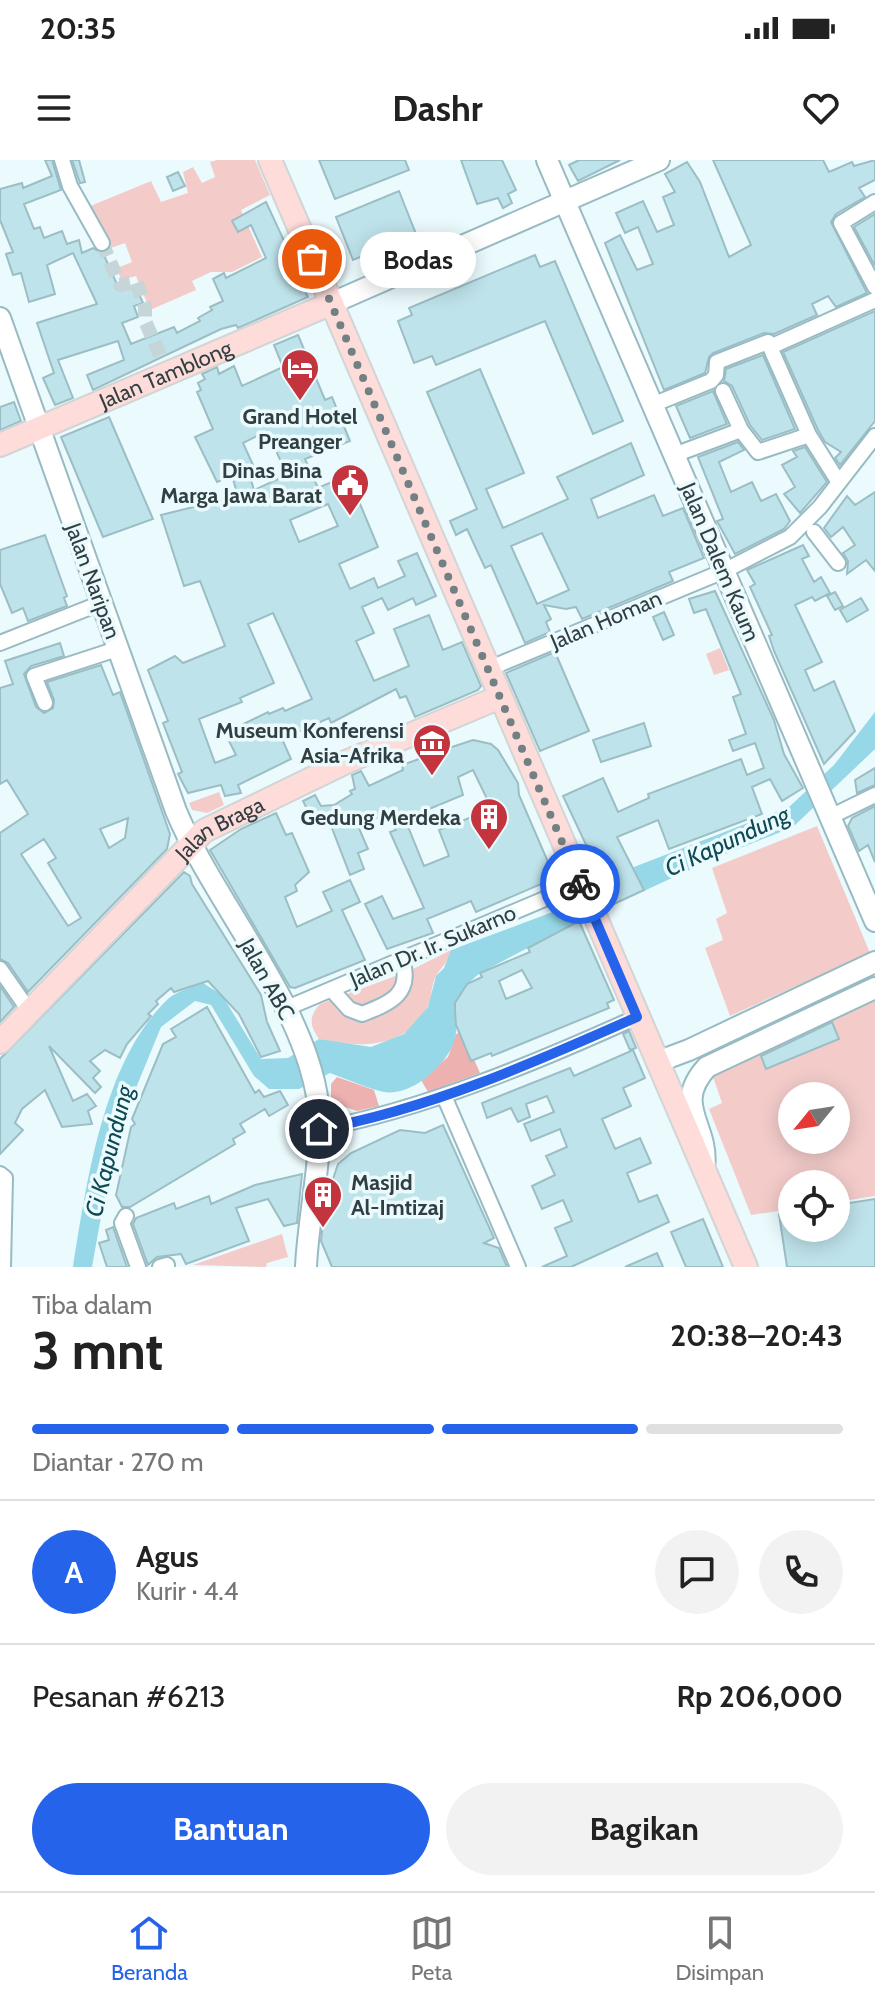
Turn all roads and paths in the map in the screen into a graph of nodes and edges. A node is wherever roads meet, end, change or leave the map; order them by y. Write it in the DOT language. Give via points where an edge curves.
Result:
graph roads {
  1 [pos="62,160"];
  2 [pos="270,160"];
  3 [pos="547,160"];
  4 [pos="659,160"];
  5 [pos="875,202"];
  6 [pos="565,203"];
  7 [pos="102,243"];
  8 [pos="875,287"];
  9 [pos="875,300"];
  10 [pos="332,303"];
  11 [pos="0,318"];
  12 [pos="770,347"];
  13 [pos="723,391"];
  14 [pos="652,405"];
  15 [pos="38,429"];
  16 [pos="741,430"];
  17 [pos="809,435"];
  18 [pos="875,436"];
  19 [pos="0,445"];
  20 [pos="674,455"];
  21 [pos="838,481"];
  22 [pos="814,532"];
  23 [pos="838,563"];
  24 [pos="724,571"];
  25 [pos="101,603"];
  26 [pos="0,643"];
  27 [pos="117,649"];
  28 [pos="488,669"];
  29 [pos="500,697"];
  30 [pos="45,703"];
  31 [pos="875,795"];
  32 [pos="828,812"];
  33 [pos="189,843"];
  34 [pos="580,884"];
  35 [pos="875,921"];
  36 [pos="402,960"];
  37 [pos="875,962"];
  38 [pos="0,969"];
  39 [pos="875,988"];
  40 [pos="332,990"];
  41 [pos="287,1008"];
  42 [pos="30,1012"];
  43 [pos="637,1017"];
  44 [pos="0,1042"];
  45 [pos="657,1062"];
  46 [pos="444,1096"];
  47 [pos="319,1129"];
  48 [pos="704,1168"];
  49 [pos="0,1174"];
  50 [pos="126,1216"];
  51 [pos="3,1267"];
  52 [pos="138,1267"];
  53 [pos="306,1267"];
  54 [pos="518,1267"];
  55 [pos="746,1267"];
  1 -- 7 [label="street" via="70,186"];
  2 -- 10 [label="main road"];
  3 -- 6 [label="main road, Jalan Dalem Kaum"];
  4 -- 6 [label="main road"];
  5 -- 8 [label="street" via="841,223"];
  6 -- 10 [label="main road"];
  6 -- 14 [label="main road, Jalan Dalem Kaum"];
  9 -- 12 [label="street"];
  10 -- 15 [label="main road, Jalan Tamblong" via="167,369"];
  10 -- 28 [label="main road"];
  11 -- 15 [label="main road, Jalan Naripan"];
  12 -- 14 [label="street" via="768,342 717,362 711,381"];
  12 -- 17 [label="street"];
  13 -- 16 [label="street"];
  14 -- 20 [label="main road, Jalan Dalem Kaum"];
  15 -- 19 [label="main road, Jalan Tamblong"];
  15 -- 25 [label="main road, Jalan Naripan"];
  16 -- 17 [label="street" via="758,452"];
  16 -- 20 [label="street"];
  17 -- 21 [label="street"];
  18 -- 21 [label="street, Jalan Homan"];
  20 -- 24 [label="main road, Jalan Dalem Kaum"];
  21 -- 24 [label="street, Jalan Homan" via="798,531"];
  22 -- 23 [label="street"];
  24 -- 28 [label="street, Jalan Homan"];
  24 -- 32 [label="main road, Jalan Dalem Kaum"];
  25 -- 26 [label="street"];
  25 -- 27 [label="main road, Jalan Naripan"];
  27 -- 30 [label="street" via="34,676"];
  27 -- 33 [label="main road, Jalan Naripan"];
  28 -- 29 [label="main road"];
  29 -- 33 [label="main road, Jalan Braga" via="346,762 211,827"];
  29 -- 34 [label="main road"];
  31 -- 32 [label="street"];
  32 -- 35 [label="main road, Jalan Dalem Kaum"];
  33 -- 41 [label="main road, Jalan ABC"];
  33 -- 42 [label="main road, Jalan Braga"];
  34 -- 36 [label="street, Jalan Dr. Ir. Sukarno"];
  34 -- 43 [label="main road"];
  36 -- 40 [label="street, Jalan Dr. Ir. Sukarno"];
  36 -- 40 [label="street" via="407,975 402,992 391,1003 362,1014 349,1009"];
  37 -- 45 [label="main road"];
  38 -- 42 [label="street"];
  39 -- 48 [label="main road" via="707,1067 693,1084 690,1104 705,1144"];
  40 -- 41 [label="street, Jalan Dr. Ir. Sukarno"];
  41 -- 47 [label="main road, Jalan ABC" via="315,1087"];
  42 -- 44 [label="main road, Jalan Braga"];
  43 -- 45 [label="main road"];
  43 -- 46 [label="street"];
  45 -- 48 [label="main road"];
  46 -- 47 [label="street"];
  46 -- 54 [label="street"];
  47 -- 53 [label="main road, Jalan ABC"];
  48 -- 55 [label="main road"];
  49 -- 51 [label="street" via="5,1178"];
  50 -- 52 [label="street" via="121,1219"];
}
